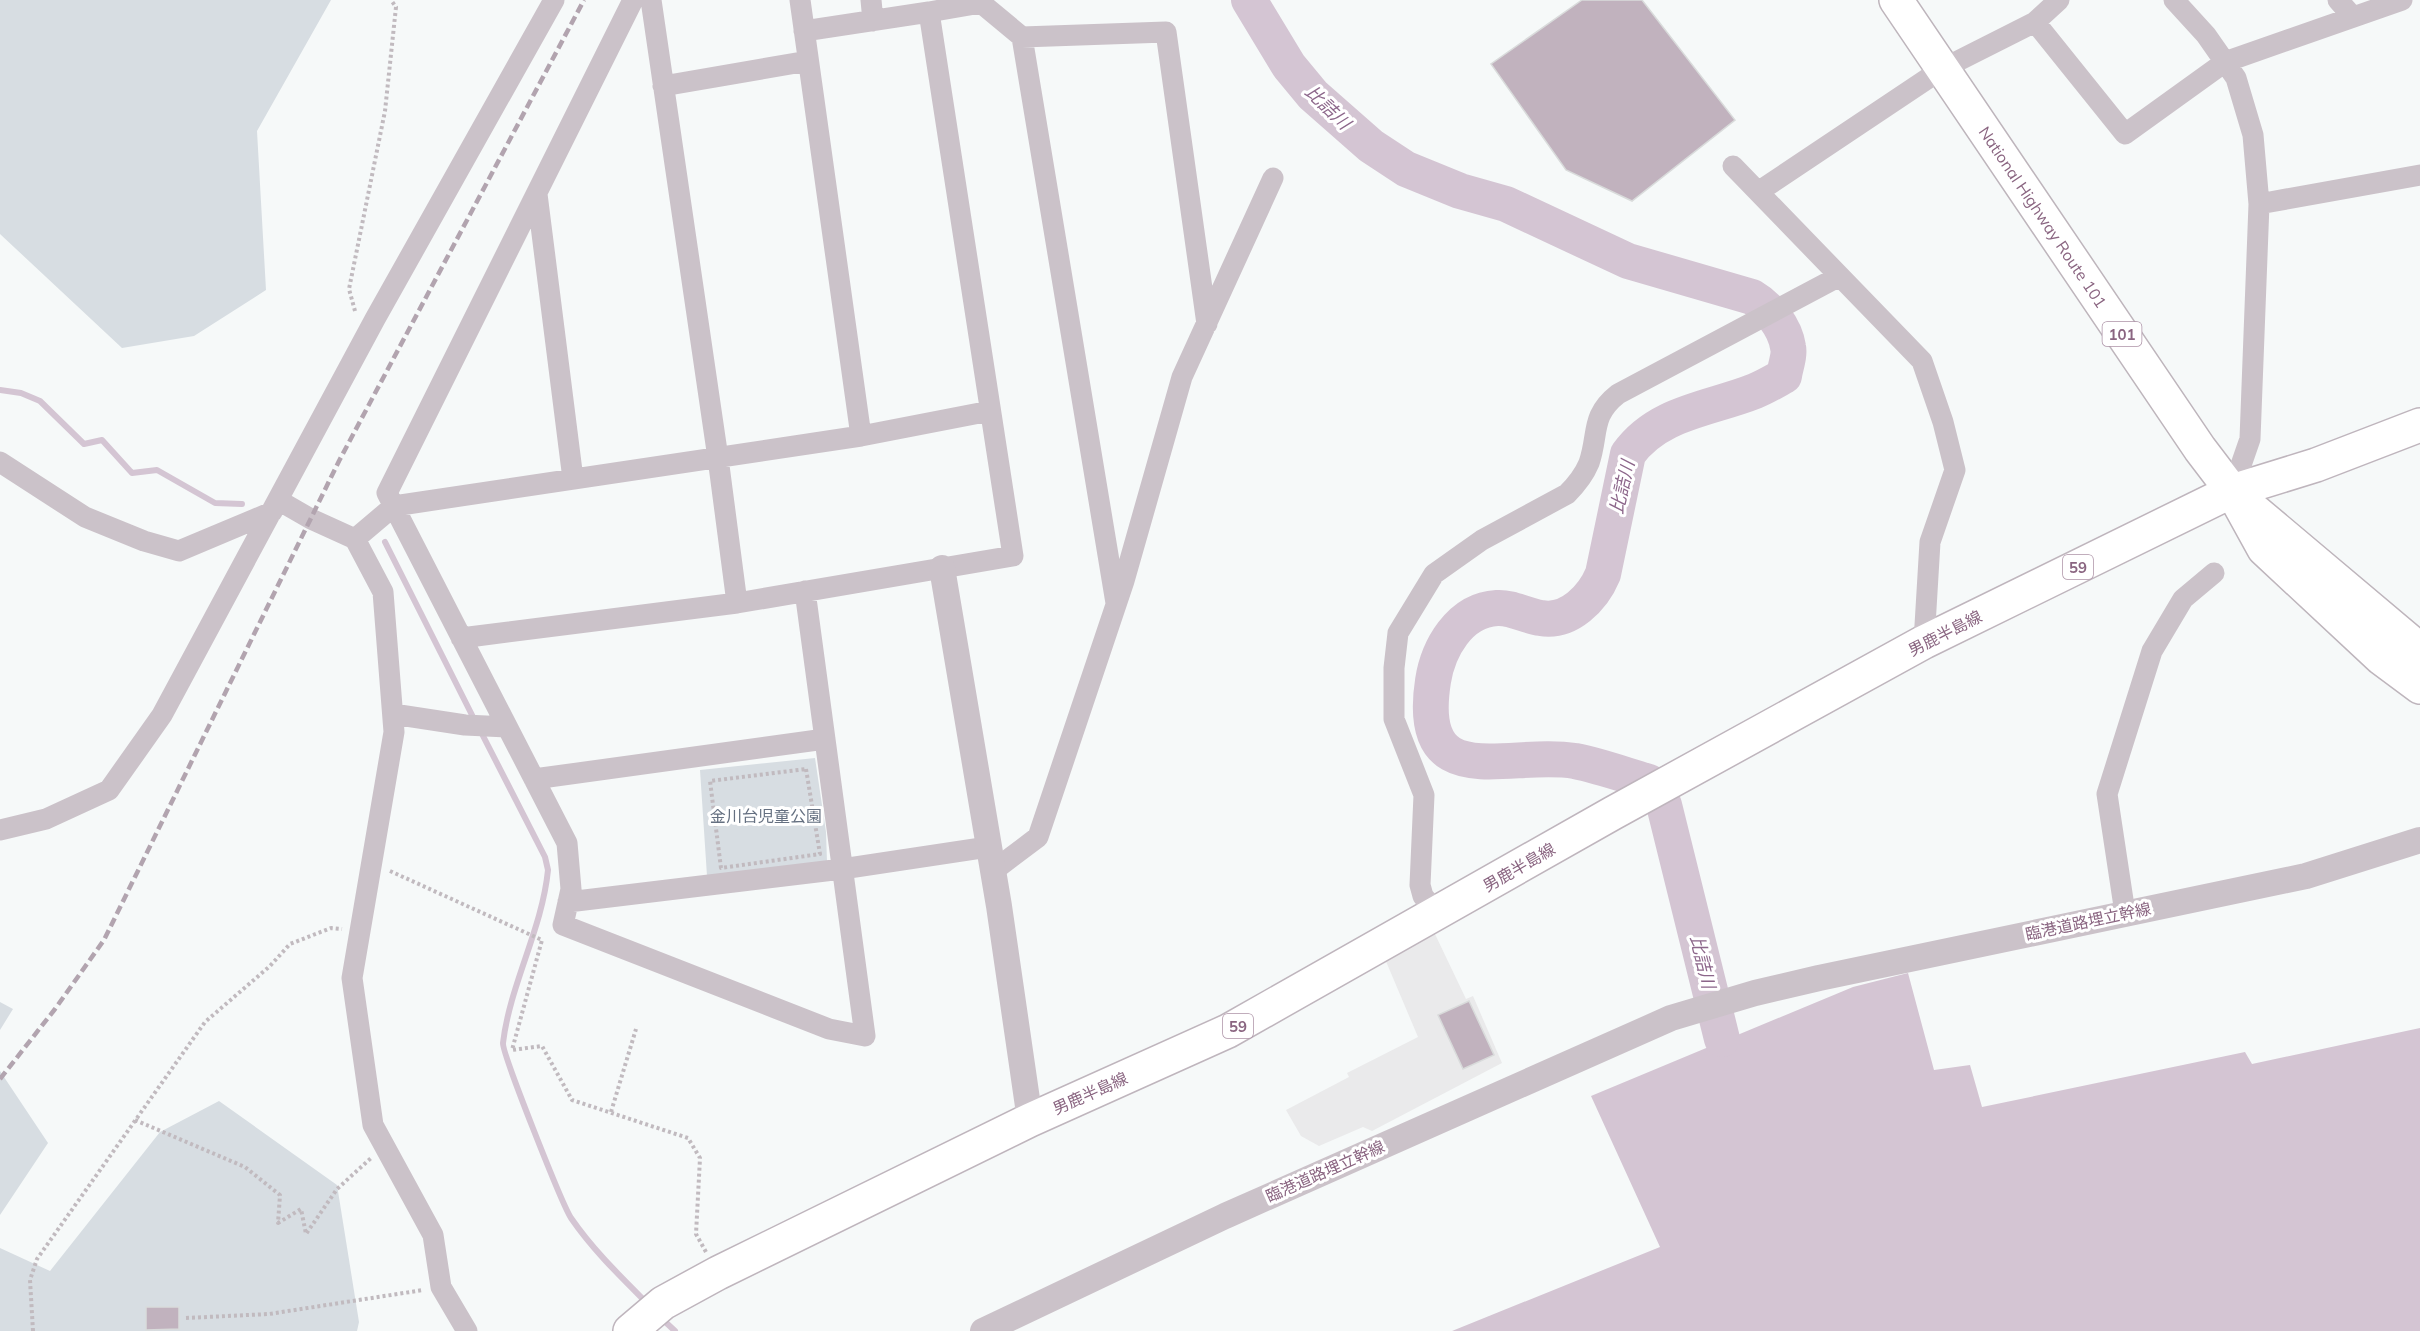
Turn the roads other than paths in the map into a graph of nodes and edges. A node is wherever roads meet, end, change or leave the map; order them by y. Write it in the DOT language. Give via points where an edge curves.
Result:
graph roads {
  1 [pos="554,0"];
  2 [pos="633,0"];
  3 [pos="651,0"];
  4 [pos="800,0"];
  5 [pos="1896,0"];
  6 [pos="2059,0"];
  7 [pos="2174,0"];
  8 [pos="2338,0"];
  9 [pos="2402,0"];
  10 [pos="872,10"];
  11 [pos="929,12"];
  12 [pos="2353,17"];
  13 [pos="2035,22"];
  14 [pos="804,31"];
  15 [pos="1022,37"];
  16 [pos="808,61"];
  17 [pos="2225,62"];
  18 [pos="1942,69"];
  19 [pos="663,86"];
  20 [pos="1733,166"];
  21 [pos="2420,175"];
  22 [pos="1273,178"];
  23 [pos="1758,192"];
  24 [pos="537,194"];
  25 [pos="2259,204"];
  26 [pos="1838,276"];
  27 [pos="1207,324"];
  28 [pos="990,411"];
  29 [pos="2420,425"];
  30 [pos="861,436"];
  31 [pos="718,458"];
  32 [pos="0,462"];
  33 [pos="573,479"];
  34 [pos="2232,491"];
  35 [pos="275,506"];
  36 [pos="394,506"];
  37 [pos="355,539"];
  38 [pos="942,567"];
  39 [pos="2214,573"];
  40 [pos="805,591"];
  41 [pos="737,603"];
  42 [pos="1116,603"];
  43 [pos="462,638"];
  44 [pos="1924,642"];
  45 [pos="2420,650"];
  46 [pos="2420,687"];
  47 [pos="393,714"];
  48 [pos="507,727"];
  49 [pos="825,739"];
  50 [pos="534,779"];
  51 [pos="0,830"];
  52 [pos="2420,840"];
  53 [pos="990,859"];
  54 [pos="842,869"];
  55 [pos="568,902"];
  56 [pos="2125,913"];
  57 [pos="1437,914"];
  58 [pos="1030,1120"];
  59 [pos="646,1317"];
  60 [pos="467,1331"];
  61 [pos="983,1331"];
  1 -- 35 [label="street"];
  2 -- 24 [label="street"];
  3 -- 19 [label="street"];
  4 -- 14 [label="street"];
  5 -- 18 [label="main road, National Highway Route 101 / 101"];
  6 -- 13 [label="street"];
  7 -- 17 [label="street"];
  8 -- 12 [label="street"];
  9 -- 12 [label="street"];
  10 -- 11 [label="street"];
  10 -- 14 [label="street"];
  11 -- 15 [label="street" via="981,3"];
  11 -- 28 [label="street"];
  12 -- 17 [label="street"];
  13 -- 17 [label="street" via="2125,134"];
  13 -- 18 [label="street"];
  14 -- 16 [label="street"];
  15 -- 27 [label="street" via="1166,32"];
  15 -- 42 [label="street"];
  16 -- 19 [label="street"];
  16 -- 30 [label="street"];
  17 -- 25 [label="street" via="2236,78 2253,135"];
  18 -- 23 [label="street"];
  18 -- 34 [label="main road, National Highway Route 101 / 101"];
  19 -- 31 [label="street"];
  20 -- 23 [label="street"];
  21 -- 25 [label="street"];
  22 -- 27 [label="street"];
  23 -- 26 [label="street"];
  24 -- 33 [label="street"];
  24 -- 36 [label="street" via="387,493"];
  25 -- 34 [label="street" via="2250,439"];
  26 -- 44 [label="street" via="1922,361 1952,451 1955,470 1930,542"];
  26 -- 57 [label="street" via="1618,394 1598,415 1589,463 1567,494 1482,540 1434,574 1398,633 1394,718 1424,795 1420,885"];
  27 -- 42 [label="street" via="1182,377"];
  28 -- 30 [label="street"];
  28 -- 38 [label="street" via="1012,556"];
  29 -- 34 [label="main road, 男鹿半島線 / 59" via="2316,465"];
  30 -- 31 [label="street"];
  31 -- 33 [label="street"];
  31 -- 41 [label="street"];
  32 -- 35 [label="street" via="85,517 179,551"];
  33 -- 36 [label="street"];
  34 -- 44 [label="main road, 男鹿半島線 / 59"];
  34 -- 45 [label="main road, National Highway Route 101 / 101"];
  34 -- 46 [label="main road, National Highway Route 101 / 101" via="2264,549 2381,658"];
  35 -- 37 [label="street"];
  35 -- 51 [label="street" via="162,715 109,790 46,819"];
  36 -- 37 [label="street"];
  36 -- 43 [label="street"];
  37 -- 47 [label="street" via="383,592"];
  38 -- 40 [label="street"];
  38 -- 53 [label="street"];
  39 -- 56 [label="street" via="2183,599 2152,651 2107,794"];
  40 -- 41 [label="street"];
  40 -- 49 [label="street"];
  41 -- 43 [label="street"];
  42 -- 53 [label="street" via="1038,837"];
  43 -- 48 [label="street"];
  44 -- 57 [label="main road, 男鹿半島線 / 59"];
  47 -- 48 [label="street"];
  47 -- 60 [label="street" via="394,732 352,978 373,1125 433,1235 441,1287"];
  48 -- 50 [label="street"];
  49 -- 50 [label="street"];
  49 -- 54 [label="street"];
  50 -- 55 [label="street" via="567,843 571,889"];
  52 -- 56 [label="street, 臨港道路埋立幹線" via="2306,876"];
  53 -- 54 [label="street"];
  53 -- 58 [label="street"];
  54 -- 55 [label="street"];
  54 -- 55 [label="street" via="865,1036 829,1029 562,925"];
  56 -- 61 [label="street, 臨港道路埋立幹線" via="1755,993 1671,1018 1225,1216"];
  57 -- 58 [label="main road, 男鹿半島線 / 59" via="1228,1031"];
  58 -- 59 [label="main road, 男鹿半島線 / 59" via="718,1273"];
}
